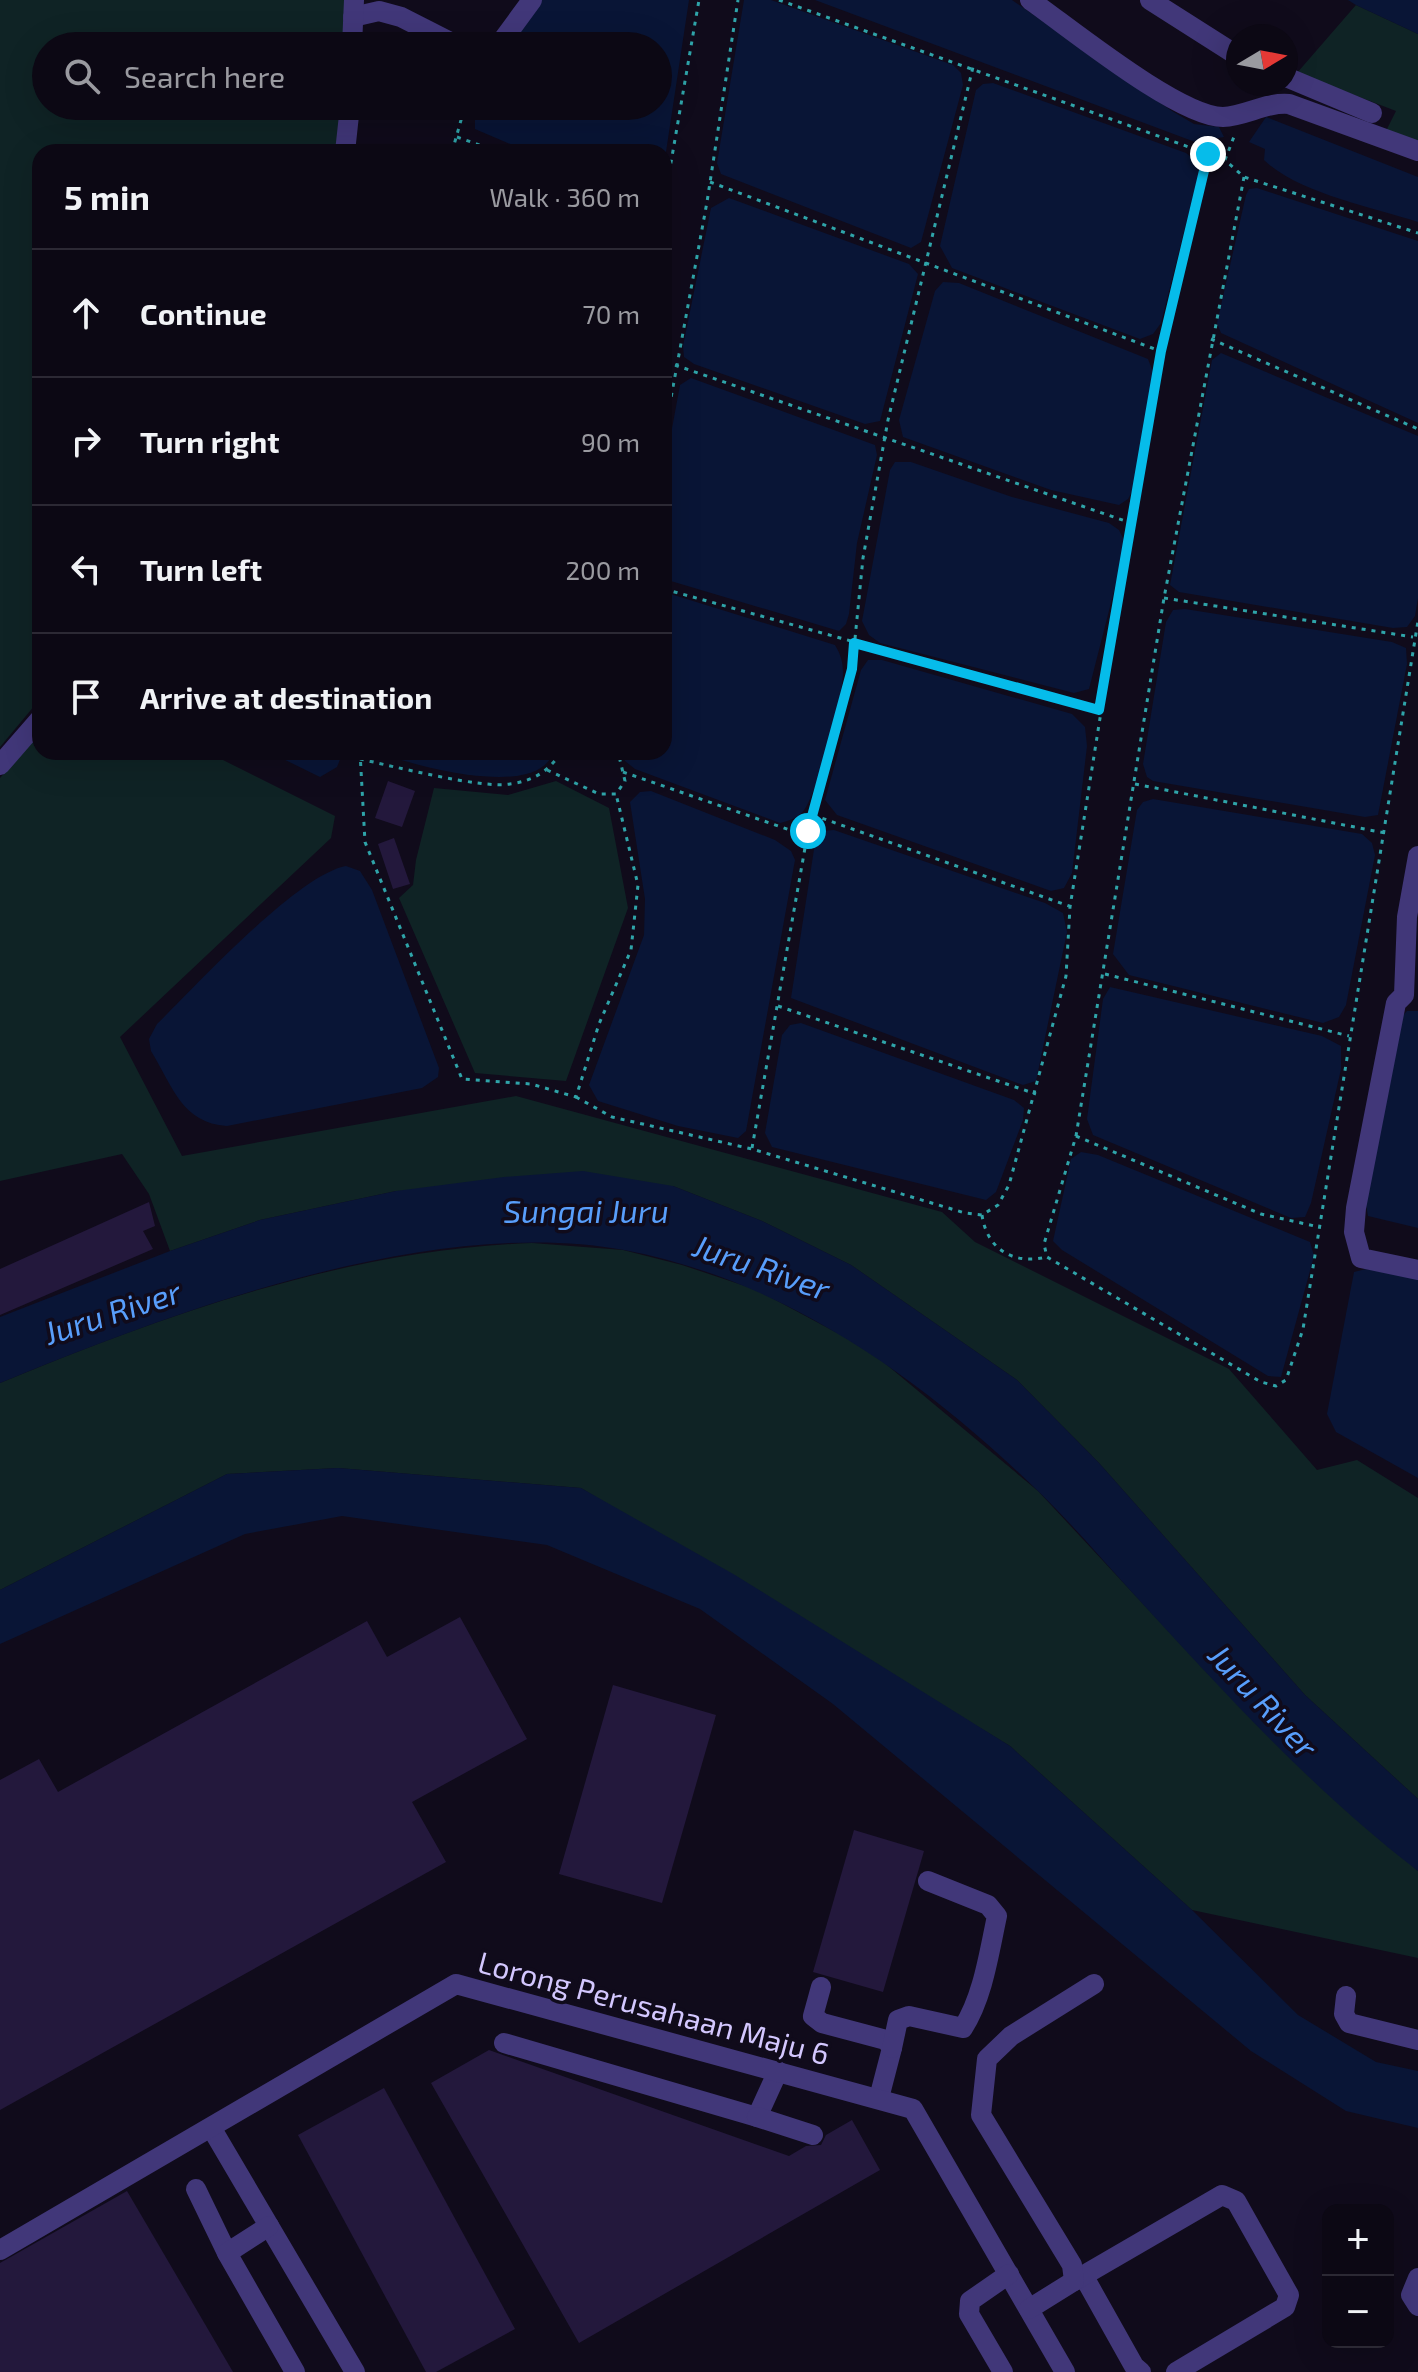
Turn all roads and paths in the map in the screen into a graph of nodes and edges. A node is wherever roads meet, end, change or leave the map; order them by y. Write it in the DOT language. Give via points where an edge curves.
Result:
graph roads {
  1 [pos="378,0"];
  2 [pos="532,0"];
  3 [pos="699,0"];
  4 [pos="738,0"];
  5 [pos="779,0"];
  6 [pos="1030,0"];
  7 [pos="1150,0"];
  8 [pos="354,9"];
  9 [pos="353,32"];
  10 [pos="430,32"];
  11 [pos="509,32"];
  12 [pos="1226,48"];
  13 [pos="973,67"];
  14 [pos="1298,82"];
  15 [pos="1372,113"];
  16 [pos="1230,115"];
  17 [pos="348,120"];
  18 [pos="461,120"];
  19 [pos="457,137"];
  20 [pos="346,144"];
  21 [pos="455,144"];
  22 [pos="477,144"];
  23 [pos="1418,151"];
  24 [pos="1208,154"];
  25 [pos="672,157"];
  26 [pos="1225,160"];
  27 [pos="1244,177"];
  28 [pos="710,182"];
  29 [pos="1418,233"];
  30 [pos="928,261"];
  31 [pos="1211,339"];
  32 [pos="1161,351"];
  33 [pos="675,365"];
  34 [pos="672,384"];
  35 [pos="1418,429"];
  36 [pos="886,439"];
  37 [pos="1131,523"];
  38 [pos="672,591"];
  39 [pos="1164,598"];
  40 [pos="1418,621"];
  41 [pos="1415,637"];
  42 [pos="854,643"];
  43 [pos="1099,710"];
  44 [pos="32,728"];
  45 [pos="360,760"];
  46 [pos="366,760"];
  47 [pos="554,760"];
  48 [pos="620,760"];
  49 [pos="0,765"];
  50 [pos="547,769"];
  51 [pos="623,772"];
  52 [pos="1135,784"];
  53 [pos="616,794"];
  54 [pos="813,815"];
  55 [pos="1385,833"];
  56 [pos="807,836"];
  57 [pos="1418,856"];
  58 [pos="1070,907"];
  59 [pos="1105,974"];
  60 [pos="778,1006"];
  61 [pos="1350,1036"];
  62 [pos="1036,1094"];
  63 [pos="576,1097"];
  64 [pos="1076,1136"];
  65 [pos="752,1149"];
  66 [pos="982,1215"];
  67 [pos="1320,1227"];
  68 [pos="1047,1257"];
  69 [pos="1418,1270"];
  70 [pos="928,1881"];
  71 [pos="1094,1984"];
  72 [pos="821,1987"];
  73 [pos="1346,1996"];
  74 [pos="1418,2040"];
  75 [pos="504,2043"];
  76 [pos="892,2048"];
  77 [pos="778,2071"];
  78 [pos="879,2098"];
  79 [pos="757,2117"];
  80 [pos="212,2129"];
  81 [pos="813,2135"];
  82 [pos="196,2189"];
  83 [pos="269,2226"];
  84 [pos="0,2250"];
  85 [pos="227,2253"];
  86 [pos="1009,2274"];
  87 [pos="1078,2278"];
  88 [pos="1418,2278"];
  89 [pos="1418,2306"];
  90 [pos="1029,2309"];
  91 [pos="295,2372"];
  92 [pos="355,2372"];
  93 [pos="1003,2372"];
  94 [pos="1065,2372"];
  95 [pos="1141,2372"];
  96 [pos="1176,2372"];
  1 -- 8 [label="street"];
  2 -- 11 [label="street"];
  3 -- 25 [label="path"];
  4 -- 28 [label="path"];
  5 -- 13 [label="path"];
  6 -- 16 [label="street" via="1183,106"];
  7 -- 12 [label="street"];
  8 -- 9 [label="street"];
  8 -- 10 [label="street" via="401,17"];
  13 -- 24 [label="path"];
  13 -- 30 [label="path"];
  14 -- 15 [label="street"];
  16 -- 23 [label="street" via="1289,104"];
  16 -- 26 [label="path" via="1235,134"];
  17 -- 20 [label="street"];
  18 -- 19 [label="path"];
  19 -- 21 [label="path"];
  19 -- 22 [label="path"];
  24 -- 26 [label="path"];
  24 -- 32 [label="path"];
  26 -- 27 [label="path"];
  27 -- 29 [label="path"];
  27 -- 31 [label="path"];
  28 -- 30 [label="path"];
  28 -- 33 [label="path"];
  30 -- 32 [label="path"];
  30 -- 36 [label="path"];
  31 -- 35 [label="path"];
  31 -- 39 [label="path"];
  32 -- 37 [label="path"];
  33 -- 34 [label="path"];
  33 -- 36 [label="path"];
  36 -- 37 [label="path"];
  36 -- 42 [label="path" via="863,558"];
  37 -- 43 [label="path"];
  38 -- 42 [label="path"];
  39 -- 41 [label="path"];
  39 -- 52 [label="path"];
  40 -- 41 [label="path"];
  41 -- 55 [label="path"];
  42 -- 43 [label="path"];
  42 -- 54 [label="path" via="852,669"];
  43 -- 58 [label="path"];
  44 -- 49 [label="street"];
  45 -- 63 [label="path" via="365,842 462,1079 531,1084"];
  46 -- 50 [label="path" via="506,785 536,778"];
  47 -- 50 [label="path"];
  48 -- 51 [label="path"];
  50 -- 53 [label="path" via="599,794"];
  51 -- 53 [label="path" via="625,781"];
  51 -- 56 [label="path"];
  52 -- 55 [label="path"];
  52 -- 59 [label="path"];
  53 -- 63 [label="path" via="638,885 631,950 599,1024"];
  54 -- 56 [label="path"];
  54 -- 58 [label="path"];
  55 -- 61 [label="path"];
  56 -- 60 [label="path"];
  57 -- 69 [label="street" via="1407,917 1404,995 1396,1003 1379,1078 1354,1232 1361,1258"];
  58 -- 62 [label="path" via="1066,976"];
  59 -- 61 [label="path"];
  59 -- 64 [label="path"];
  60 -- 62 [label="path"];
  60 -- 65 [label="path"];
  61 -- 67 [label="path"];
  62 -- 66 [label="path" via="1009,1185 998,1205"];
  63 -- 65 [label="path" via="612,1117"];
  64 -- 67 [label="path" via="1261,1214"];
  64 -- 68 [label="path" via="1044,1244"];
  65 -- 66 [label="path"];
  66 -- 68 [label="path" via="995,1248 1018,1260"];
  67 -- 68 [label="path" via="1303,1329 1286,1380 1276,1386"];
  70 -- 76 [label="street" via="988,1905 997,1916 991,1946 963,2028 909,2016 898,2020"];
  71 -- 87 [label="street" via="1011,2036 987,2059 981,2115"];
  72 -- 76 [label="street" via="813,2016 886,2040"];
  73 -- 74 [label="street" via="1349,2023"];
  75 -- 79 [label="street"];
  76 -- 78 [label="street"];
  77 -- 78 [label="street, Lorong Perusahaan Maju 6"];
  77 -- 79 [label="street"];
  77 -- 80 [label="street, Lorong Perusahaan Maju 6" via="456,1984"];
  78 -- 86 [label="street, Lorong Perusahaan Maju 6" via="913,2109"];
  79 -- 81 [label="street"];
  80 -- 83 [label="street"];
  80 -- 84 [label="street, Lorong Perusahaan Maju 6"];
  82 -- 85 [label="street"];
  83 -- 85 [label="street"];
  83 -- 92 [label="street"];
  85 -- 91 [label="street"];
  86 -- 90 [label="street, Lorong Perusahaan Maju 6"];
  86 -- 93 [label="street" via="970,2301 969,2314"];
  87 -- 90 [label="street"];
  87 -- 95 [label="street"];
  87 -- 96 [label="street" via="1222,2195 1236,2201 1289,2295 1285,2307"];
  88 -- 89 [label="street" via="1411,2295"];
  90 -- 94 [label="street, Lorong Perusahaan Maju 6"];
}
